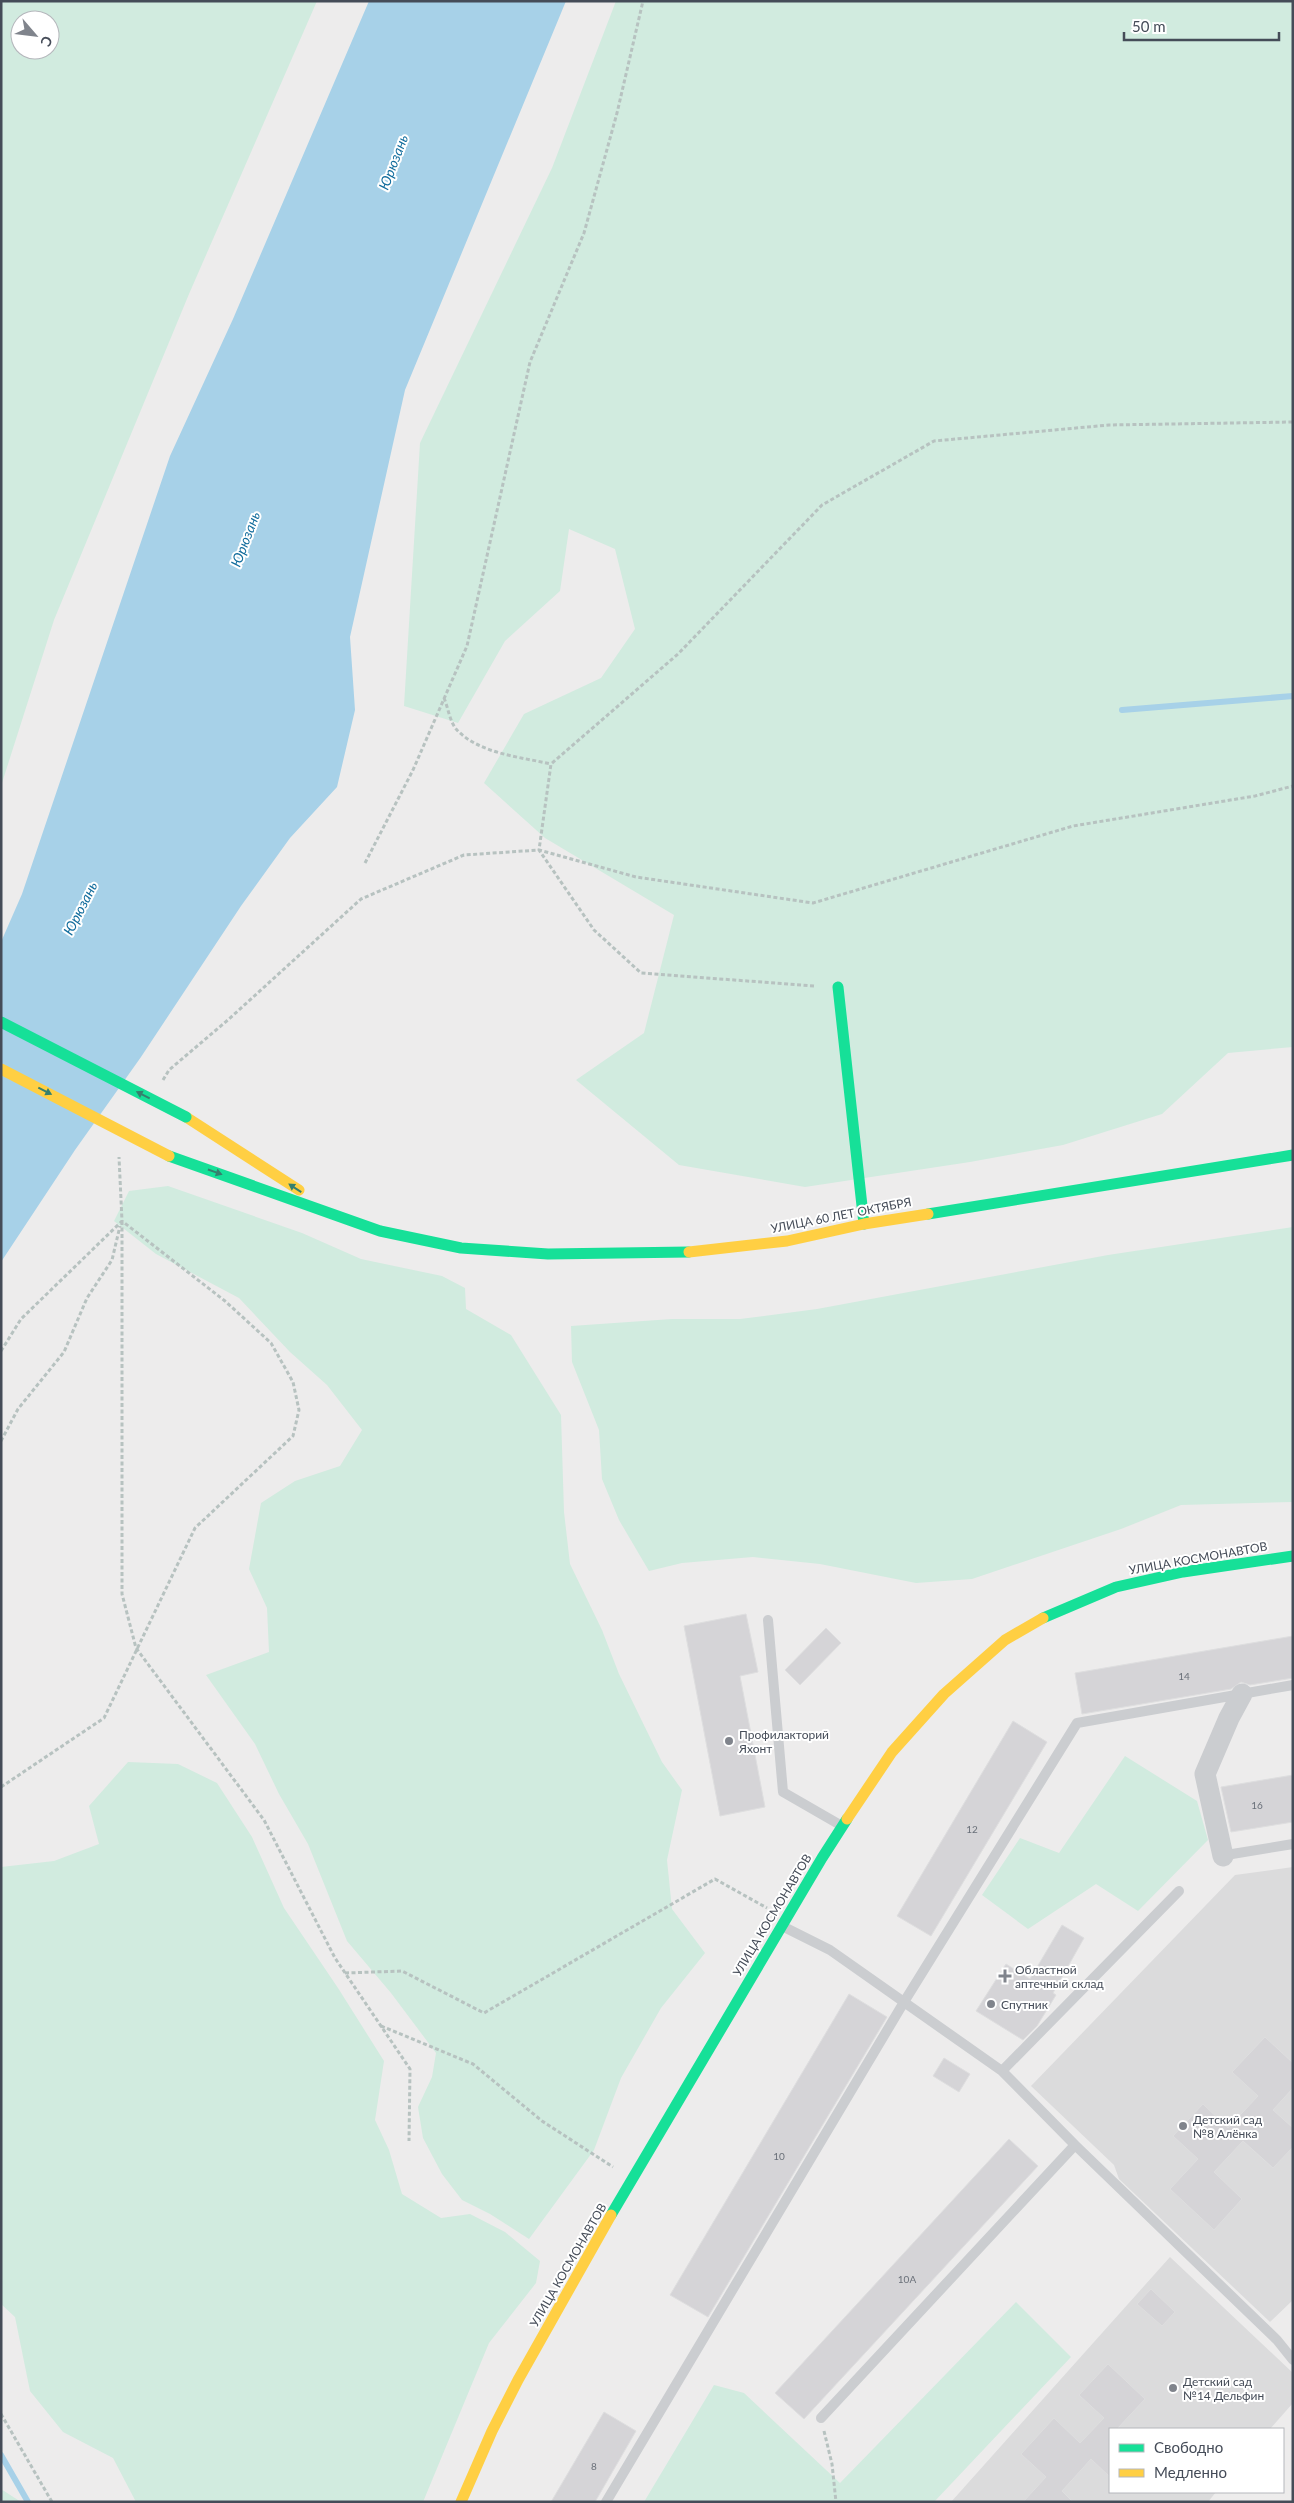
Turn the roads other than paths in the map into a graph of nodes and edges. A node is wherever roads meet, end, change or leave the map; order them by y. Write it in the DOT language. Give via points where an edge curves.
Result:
graph roads {
  1 [pos="838,987"];
  2 [pos="1,1022"];
  3 [pos="1,1069"];
  4 [pos="1293,1155"];
  5 [pos="336,1214"];
  6 [pos="864,1224"];
  7 [pos="1293,1556"];
  8 [pos="768,1620"];
  9 [pos="1293,1685"];
  10 [pos="1242,1694"];
  11 [pos="843,1826"];
  12 [pos="1293,1844"];
  13 [pos="1218,1856"];
  14 [pos="1178,1891"];
  15 [pos="782,1925"];
  16 [pos="904,2002"];
  17 [pos="1002,2071"];
  18 [pos="1075,2145"];
  19 [pos="1293,2360"];
  20 [pos="821,2418"];
  21 [pos="461,2502"];
  22 [pos="606,2502"];
  1 -- 6 [label="main road"];
  5 -- 2 [label="main road, one-way, bridge" via="186,1117"];
  3 -- 5 [label="main road, one-way, bridge" via="169,1156"];
  4 -- 6 [label="main road, УЛИЦА 60 ЛЕТ ОКТЯБРЯ"];
  5 -- 6 [label="main road, УЛИЦА 60 ЛЕТ ОКТЯБРЯ" via="380,1231 424,1242 548,1254 696,1252 787,1241"];
  7 -- 11 [label="main road, УЛИЦА КОСМОНАВТОВ" via="1183,1572 1116,1587 1049,1614 1005,1640 944,1694 892,1752"];
  8 -- 11 [label="lane" via="783,1792"];
  9 -- 10 [label="lane"];
  10 -- 13 [label="street" via="1205,1774"];
  10 -- 16 [label="lane" via="1076,1723"];
  11 -- 15 [label="main road, УЛИЦА КОСМОНАВТОВ"];
  12 -- 13 [label="lane"];
  14 -- 17 [label="lane"];
  15 -- 16 [label="lane" via="830,1950"];
  15 -- 21 [label="main road, УЛИЦА КОСМОНАВТОВ" via="518,2380"];
  16 -- 17 [label="lane"];
  16 -- 22 [label="lane"];
  17 -- 18 [label="lane"];
  18 -- 19 [label="lane" via="1277,2340"];
  18 -- 20 [label="lane"];
}
